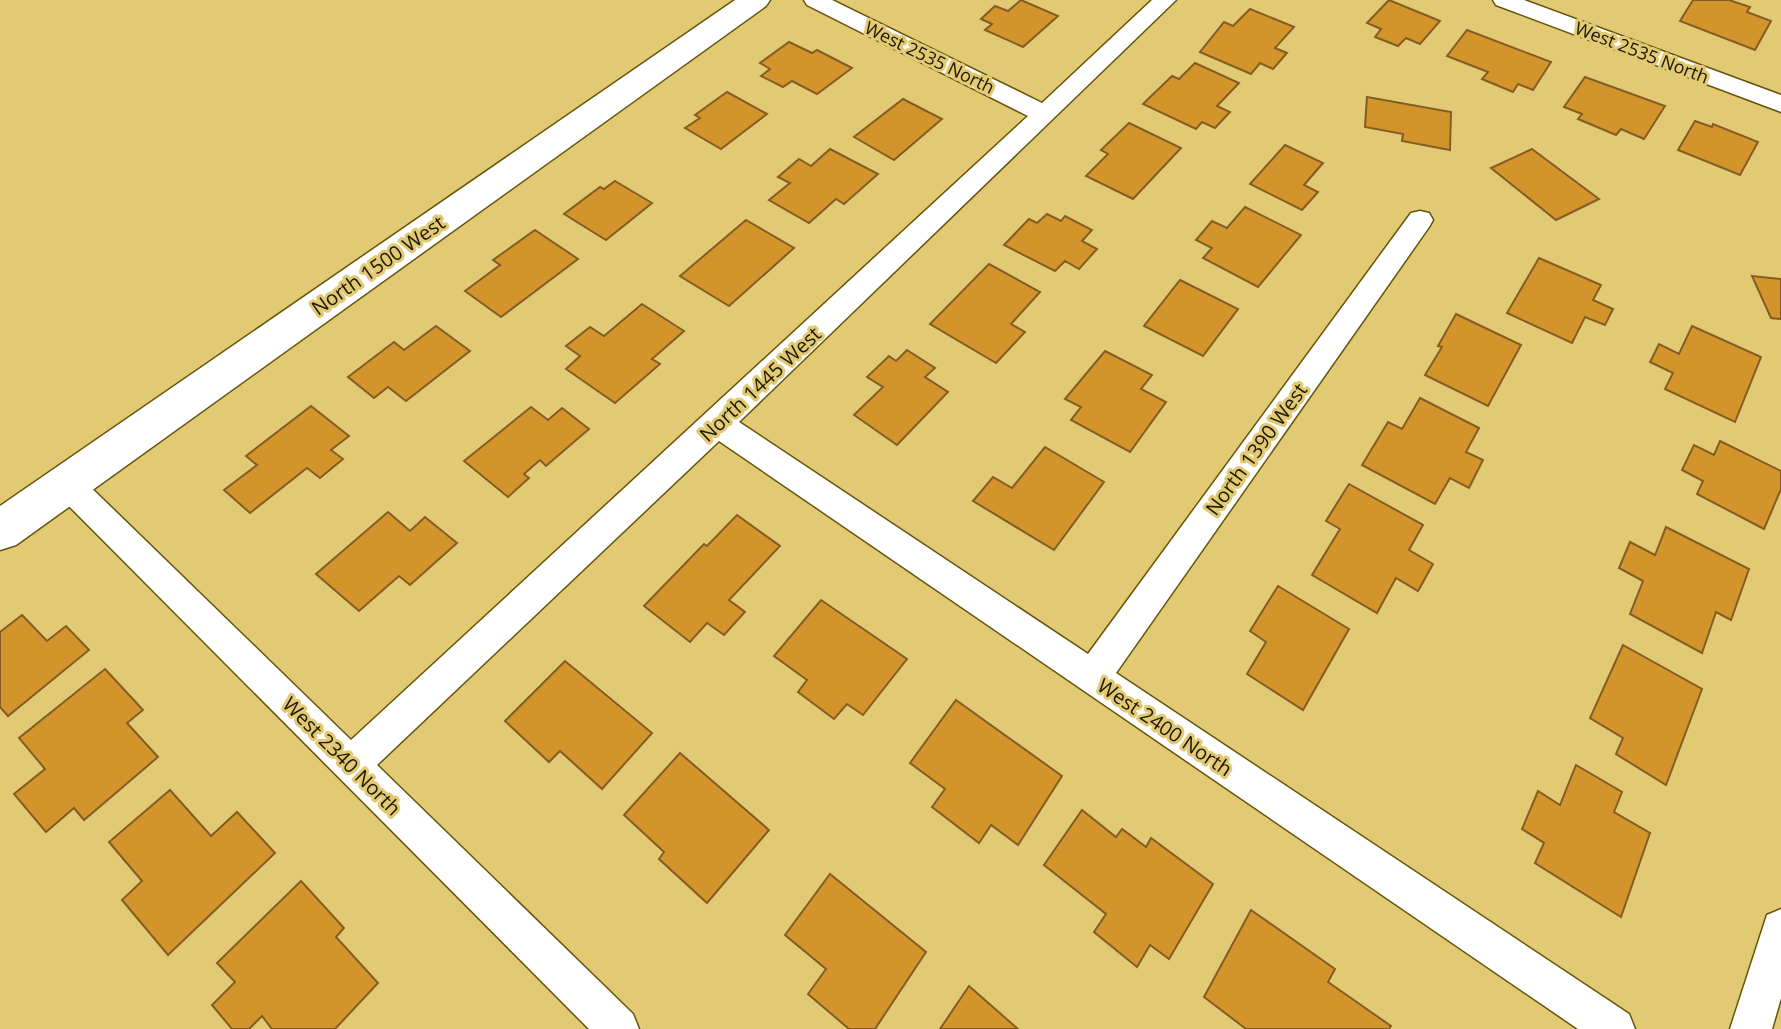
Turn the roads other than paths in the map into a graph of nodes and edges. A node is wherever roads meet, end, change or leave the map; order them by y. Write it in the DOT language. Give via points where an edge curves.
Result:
graph roads {
  1 [pos="755,0"];
  2 [pos="815,0"];
  3 [pos="1165,0"];
  4 [pos="1504,0"];
  5 [pos="1781,104"];
  6 [pos="1045,114"];
  7 [pos="1420,220"];
  8 [pos="717,423"];
  9 [pos="67,484"];
  10 [pos="0,531"];
  11 [pos="1092,678"];
  12 [pos="351,765"];
  13 [pos="1781,929"];
  14 [pos="618,1029"];
  15 [pos="1614,1029"];
  16 [pos="1751,1029"];
  1 -- 9 [label="street, North 1500 West"];
  2 -- 6 [label="street, West 2535 North"];
  3 -- 6 [label="street, North 1445 West"];
  4 -- 5 [label="street, West 2535 North"];
  6 -- 8 [label="street, North 1445 West"];
  7 -- 11 [label="street, North 1390 West"];
  8 -- 11 [label="street, West 2400 North"];
  8 -- 12 [label="street, North 1445 West"];
  9 -- 10 [label="street, North 1500 West"];
  9 -- 12 [label="street, West 2340 North"];
  11 -- 15 [label="street, West 2400 North"];
  12 -- 14 [label="street, West 2340 North"];
  13 -- 16 [label="street"];
}
